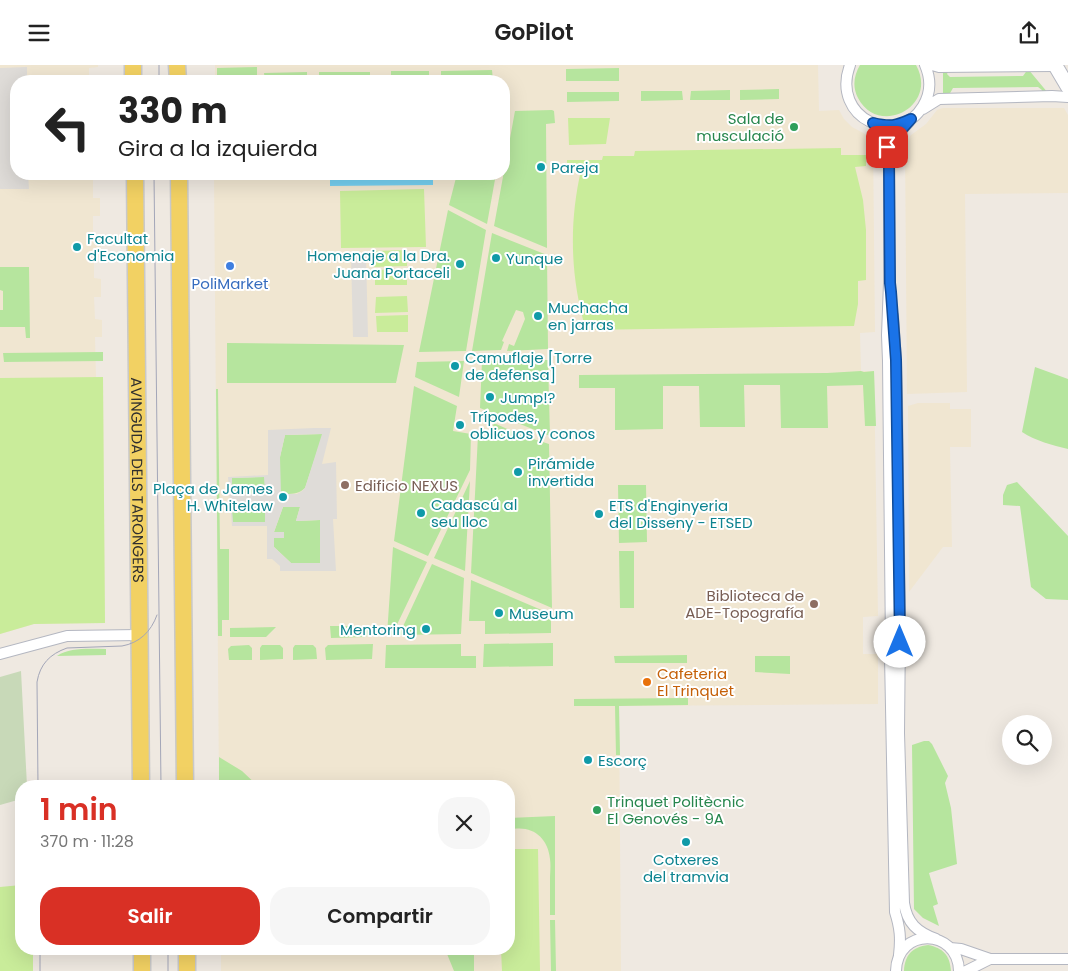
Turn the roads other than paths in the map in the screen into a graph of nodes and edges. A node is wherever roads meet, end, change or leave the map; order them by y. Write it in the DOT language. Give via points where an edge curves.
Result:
graph roads {
  1 [pos="850,65"];
  2 [pos="925,65"];
  3 [pos="932,65"];
  4 [pos="1033,65"];
  5 [pos="1060,73"];
  6 [pos="1052,96"];
  7 [pos="1068,97"];
  8 [pos="920,111"];
  9 [pos="911,119"];
  10 [pos="873,123"];
  11 [pos="889,160"];
  12 [pos="134,180"];
  13 [pos="179,180"];
  14 [pos="890,283"];
  15 [pos="888,361"];
  16 [pos="898,515"];
  17 [pos="139,635"];
  18 [pos="0,654"];
  19 [pos="141,780"];
  20 [pos="185,780"];
  21 [pos="936,939"];
  22 [pos="950,948"];
  23 [pos="142,955"];
  24 [pos="187,955"];
  25 [pos="900,955"];
  26 [pos="990,959"];
  27 [pos="1068,959"];
  28 [pos="142,971"];
  29 [pos="187,971"];
  30 [pos="896,971"];
  31 [pos="959,971"];
  32 [pos="966,971"];
  1 -- 10 [label="street" via="846,80 850,103 864,119"];
  2 -- 8 [label="street" via="929,89"];
  3 -- 4 [label="street"];
  4 -- 5 [label="street"];
  5 -- 6 [label="street" via="1060,86"];
  6 -- 7 [label="street"];
  6 -- 8 [label="street" via="939,99"];
  8 -- 9 [label="street"];
  9 -- 10 [label="street" via="899,125"];
  9 -- 11 [label="street" via="896,138"];
  10 -- 11 [label="street" via="884,138"];
  11 -- 14 [label="street"];
  12 -- 17 [label="main road, AVINGUDA DELS TARONGERS"];
  13 -- 20 [label="main road"];
  14 -- 15 [label="street"];
  14 -- 16 [label="street" via="896,360"];
  15 -- 16 [label="street" via="892,371"];
  15 -- 25 [label="street" via="895,912 900,927"];
  16 -- 21 [label="street" via="904,903 910,922"];
  17 -- 18 [label="street" via="67,636"];
  17 -- 19 [label="main road, AVINGUDA DELS TARONGERS"];
  21 -- 22 [label="street"];
  21 -- 25 [label="street" via="911,942"];
  22 -- 26 [label="street"];
  22 -- 31 [label="street" via="958,961"];
  23 -- 28 [label="main road"];
  24 -- 29 [label="main road"];
  25 -- 30 [label="street"];
  26 -- 27 [label="street"];
  26 -- 32 [label="street"];
}
